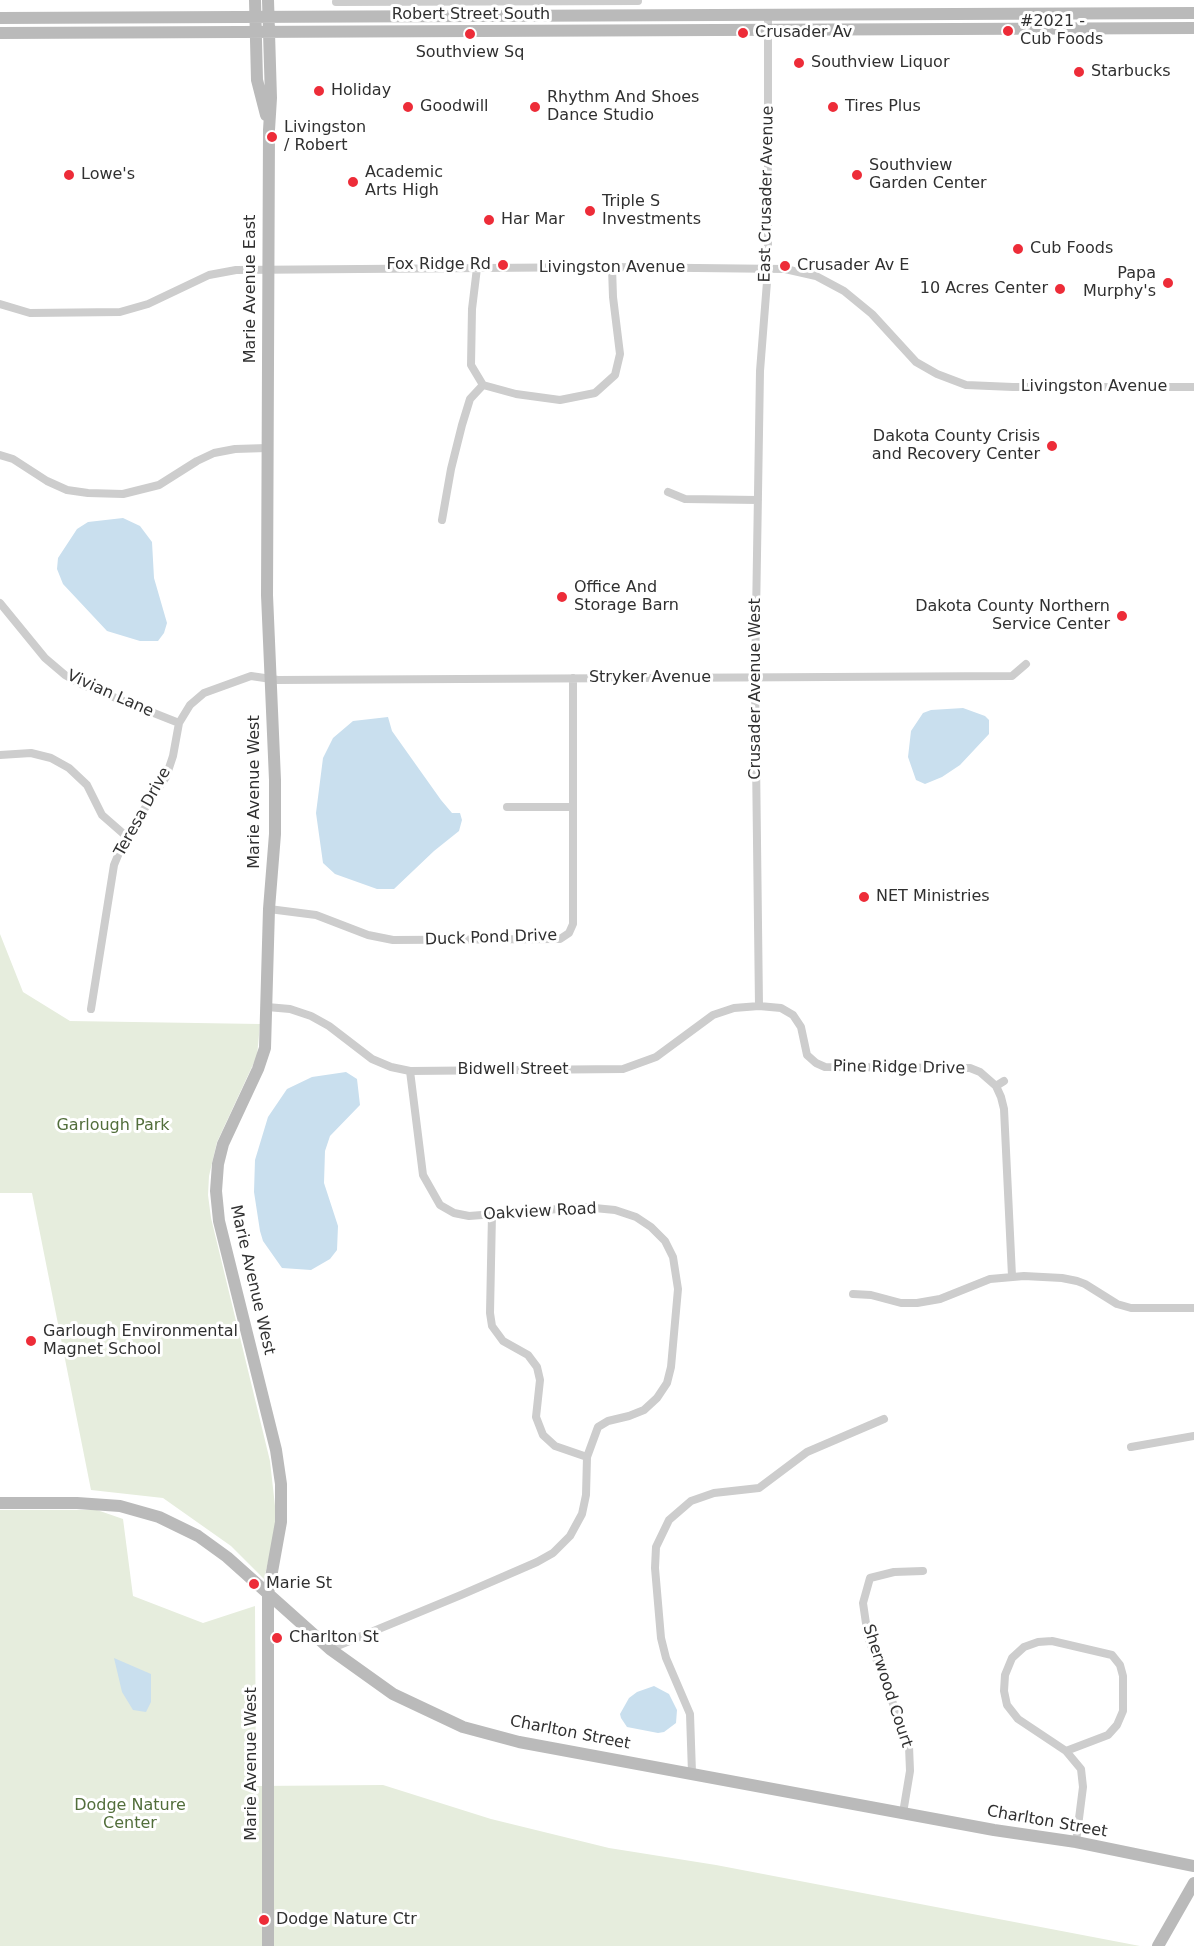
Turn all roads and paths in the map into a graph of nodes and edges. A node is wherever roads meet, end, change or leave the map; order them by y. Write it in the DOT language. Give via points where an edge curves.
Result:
graph roads {
  1 [pos="255,0"];
  2 [pos="268,0"];
  3 [pos="638,0"];
  4 [pos="336,1"];
  5 [pos="1194,13"];
  6 [pos="996,14"];
  7 [pos="951,15"];
  8 [pos="336,16"];
  9 [pos="470,16"];
  10 [pos="638,16"];
  11 [pos="768,16"];
  12 [pos="255,17"];
  13 [pos="269,17"];
  14 [pos="0,18"];
  15 [pos="1194,28"];
  16 [pos="938,29"];
  17 [pos="982,29"];
  18 [pos="623,30"];
  19 [pos="768,30"];
  20 [pos="457,31"];
  21 [pos="0,33"];
  22 [pos="255,33"];
  23 [pos="269,33"];
  24 [pos="269,130"];
  25 [pos="612,267"];
  26 [pos="477,268"];
  27 [pos="268,269"];
  28 [pos="768,269"];
  29 [pos="0,304"];
  30 [pos="760,371"];
  31 [pos="483,386"];
  32 [pos="1194,387"];
  33 [pos="267,448"];
  34 [pos="0,455"];
  35 [pos="668,492"];
  36 [pos="758,500"];
  37 [pos="442,519"];
  38 [pos="0,603"];
  39 [pos="1026,664"];
  40 [pos="755,677"];
  41 [pos="573,678"];
  42 [pos="270,680"];
  43 [pos="179,723"];
  44 [pos="0,755"];
  45 [pos="507,807"];
  46 [pos="573,807"];
  47 [pos="126,836"];
  48 [pos="269,909"];
  49 [pos="759,1006"];
  50 [pos="267,1007"];
  51 [pos="91,1010"];
  52 [pos="410,1071"];
  53 [pos="1005,1081"];
  54 [pos="996,1086"];
  55 [pos="492,1215"];
  56 [pos="1012,1276"];
  57 [pos="853,1294"];
  58 [pos="1194,1308"];
  59 [pos="884,1419"];
  60 [pos="1194,1436"];
  61 [pos="1131,1447"];
  62 [pos="587,1457"];
  63 [pos="0,1503"];
  64 [pos="923,1571"];
  65 [pos="268,1594"];
  66 [pos="330,1649"];
  67 [pos="1066,1750"];
  68 [pos="692,1773"];
  69 [pos="903,1813"];
  70 [pos="1076,1842"];
  71 [pos="1194,1866"];
  72 [pos="1194,1883"];
  73 [pos="268,1946"];
  74 [pos="1158,1946"];
  1 -- 12 [label="street, Marie Avenue East"];
  2 -- 13 [label="street, Marie Avenue East"];
  3 -- 4 [label="street"];
  3 -- 10 [label="street"];
  4 -- 8 [label="street"];
  5 -- 6 [label="street, Robert Street South"];
  6 -- 7 [label="street, Robert Street South"];
  6 -- 17 [label="street"];
  7 -- 11 [label="street, Robert Street South"];
  7 -- 16 [label="street"];
  8 -- 9 [label="street, Robert Street South"];
  8 -- 13 [label="street, Robert Street South"];
  9 -- 10 [label="street, Robert Street South"];
  9 -- 20 [label="street"];
  10 -- 11 [label="street, Robert Street South"];
  10 -- 18 [label="street"];
  11 -- 19 [label="street, East Crusader Avenue"];
  12 -- 13 [label="street, Robert Street South"];
  12 -- 14 [label="street, Robert Street South"];
  12 -- 22 [label="street, Marie Avenue East"];
  13 -- 23 [label="street, Marie Avenue East"];
  15 -- 17 [label="street, Robert Street South"];
  16 -- 17 [label="street, Robert Street South"];
  16 -- 19 [label="street, Robert Street South"];
  18 -- 19 [label="street, Robert Street South"];
  18 -- 20 [label="street, Robert Street South"];
  19 -- 28 [label="street, East Crusader Avenue"];
  20 -- 23 [label="street, Robert Street South"];
  21 -- 22 [label="street, Robert Street South"];
  22 -- 23 [label="street, Robert Street South"];
  22 -- 24 [label="street, Marie Avenue East" via="257,80"];
  23 -- 24 [label="street, Marie Avenue East"];
  24 -- 27 [label="street, Marie Avenue East"];
  25 -- 26 [label="street, Livingston Avenue"];
  25 -- 28 [label="street, Livingston Avenue"];
  25 -- 31 [label="street" via="620,354 615,375 595,393 560,400"];
  26 -- 27 [label="street, Livingston Avenue"];
  26 -- 31 [label="street" via="471,365"];
  27 -- 29 [label="street, Livingston Avenue" via="209,275 148,304 120,312 30,313"];
  27 -- 33 [label="street, Marie Avenue East"];
  28 -- 30 [label="street, East Crusader Avenue"];
  28 -- 32 [label="street, Livingston Avenue" via="816,276 844,291 872,314 916,362 966,385"];
  30 -- 36 [label="street, Crusader Avenue West"];
  31 -- 37 [label="street" via="470,399"];
  33 -- 34 [label="street" via="214,453 159,485 123,494 67,490"];
  33 -- 42 [label="street, Marie Avenue West"];
  35 -- 36 [label="street" via="685,499"];
  36 -- 40 [label="street, Crusader Avenue West"];
  38 -- 43 [label="street, Vivian Lane" via="45,658 65,675"];
  39 -- 40 [label="street, Stryker Avenue" via="1012,676"];
  40 -- 41 [label="street, Stryker Avenue"];
  40 -- 49 [label="street, Crusader Avenue West"];
  41 -- 42 [label="street, Stryker Avenue"];
  41 -- 46 [label="street, Duck Pond Drive"];
  42 -- 43 [label="street, Teresa Drive" via="251,676 204,693 190,705"];
  42 -- 48 [label="street, Marie Avenue West" via="275,834"];
  43 -- 47 [label="street, Teresa Drive" via="166,777"];
  44 -- 47 [label="street" via="31,753 69,768 87,785 102,815"];
  45 -- 46 [label="street"];
  46 -- 48 [label="street, Duck Pond Drive" via="573,924 560,939 393,940 316,915"];
  47 -- 51 [label="street, Teresa Drive" via="114,865"];
  48 -- 50 [label="street, Marie Avenue West"];
  49 -- 52 [label="street, Bidwell Street" via="734,1008 713,1016 656,1057 623,1069"];
  49 -- 54 [label="street, Pine Ridge Drive" via="781,1008 793,1015 801,1027 807,1055 820,1065 970,1068"];
  50 -- 52 [label="street, Bidwell Street" via="311,1016 372,1059"];
  50 -- 65 [label="street, Marie Avenue West" via="264,1052 223,1144 216,1191 219,1221 279,1469 281,1522"];
  52 -- 55 [label="street, Oakview Road" via="423,1175 440,1205 469,1216"];
  53 -- 54 [label="street"];
  54 -- 56 [label="street" via="1004,1109"];
  55 -- 62 [label="street" via="492,1326 503,1341 528,1356 537,1367 540,1380 536,1417 543,1435 555,1446"];
  55 -- 62 [label="street, Oakview Road" via="584,1207 615,1210 651,1227 665,1241 673,1257 678,1289 667,1383 644,1410 598,1427"];
  56 -- 57 [label="street" via="979,1282 917,1304"];
  56 -- 58 [label="street" via="1077,1281 1131,1308"];
  59 -- 68 [label="street" via="807,1452 759,1488 714,1493 691,1502 669,1520 656,1547 655,1568 666,1658 690,1714"];
  60 -- 61 [label="street"];
  62 -- 66 [label="street, Oakview Road" via="582,1514 570,1536 553,1553"];
  63 -- 65 [label="street, Charlton Street" via="120,1506 159,1517 198,1536"];
  64 -- 69 [label="street, Sherwood Court" via="870,1578 863,1603 868,1636 909,1746 910,1771"];
  65 -- 66 [label="street, Charlton Street"];
  65 -- 73 [label="street, Marie Avenue West"];
  66 -- 68 [label="street, Charlton Street" via="393,1694 464,1727 519,1742"];
  67 -- 67 [label="street" via="1108,1735 1117,1725 1123,1711 1123,1676 1113,1655 1052,1641 1038,1642 1024,1647 1012,1658 1005,1675 1007,1705 1018,1719"];
  67 -- 70 [label="street" via="1081,1769 1083,1787"];
  68 -- 69 [label="street, Charlton Street"];
  69 -- 70 [label="street, Charlton Street"];
  70 -- 71 [label="street, Charlton Street"];
  72 -- 74 [label="street"];
}
